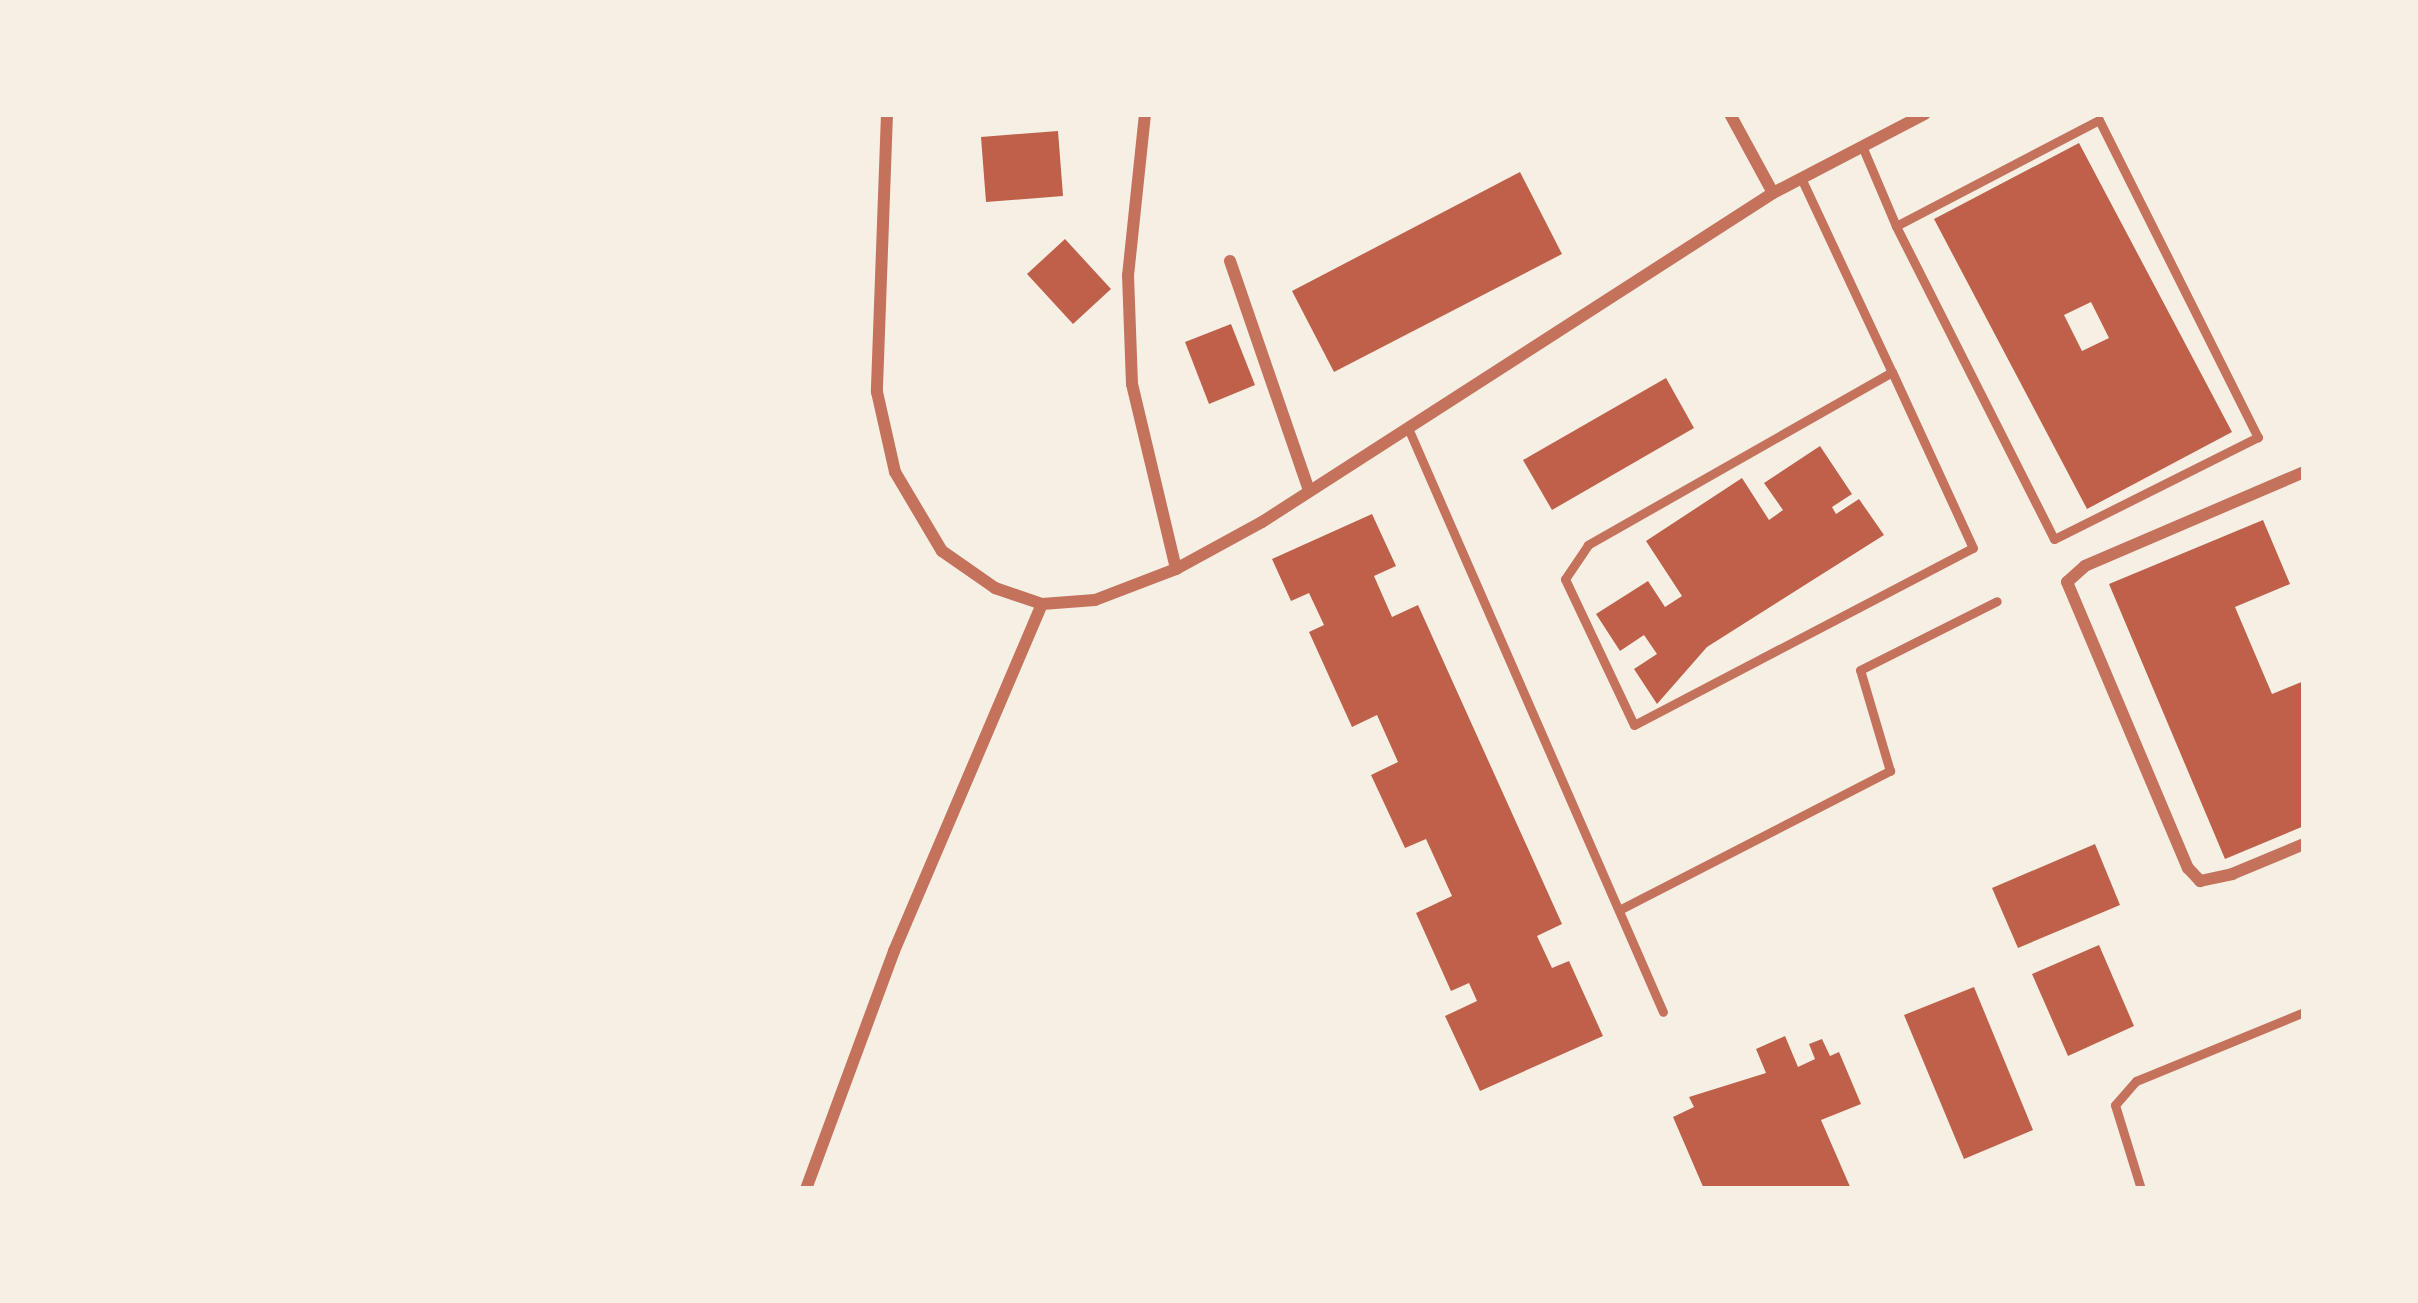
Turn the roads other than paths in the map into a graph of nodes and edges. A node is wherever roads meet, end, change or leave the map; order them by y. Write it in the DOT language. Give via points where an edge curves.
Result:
graph roads {
  1 [pos="887,114"];
  2 [pos="1145,114"];
  3 [pos="1730,114"];
  4 [pos="1925,114"];
  5 [pos="1862,146"];
  6 [pos="1802,178"];
  7 [pos="1773,193"];
  8 [pos="1896,226"];
  9 [pos="1230,261"];
  10 [pos="1892,372"];
  11 [pos="1408,428"];
  12 [pos="2304,472"];
  13 [pos="1309,491"];
  14 [pos="1176,569"];
  15 [pos="1997,601"];
  16 [pos="1042,604"];
  17 [pos="2304,844"];
  18 [pos="1619,910"];
  19 [pos="1663,1012"];
  20 [pos="2304,1012"];
  21 [pos="806,1189"];
  22 [pos="2141,1189"];
  1 -- 16 [label="street" via="877,392 895,472 942,551 995,588"];
  2 -- 14 [label="street" via="1128,274 1132,384"];
  3 -- 7 [label="street"];
  4 -- 5 [label="street"];
  5 -- 6 [label="street"];
  5 -- 8 [label="lane"];
  6 -- 7 [label="street"];
  6 -- 10 [label="lane"];
  7 -- 11 [label="street"];
  8 -- 8 [label="lane" via="2054,539 2258,437 2099,120"];
  9 -- 13 [label="street"];
  10 -- 10 [label="lane" via="1588,544 1564,579 1634,725 1973,548"];
  11 -- 13 [label="street"];
  11 -- 18 [label="lane"];
  12 -- 17 [label="street" via="2085,566 2067,582 2188,868 2200,881"];
  13 -- 14 [label="street"];
  14 -- 16 [label="street" via="1095,600"];
  15 -- 18 [label="lane" via="1861,670 1890,771"];
  16 -- 21 [label="street" via="894,951"];
  18 -- 19 [label="lane"];
  20 -- 22 [label="lane" via="2136,1081 2115,1105"];
}
